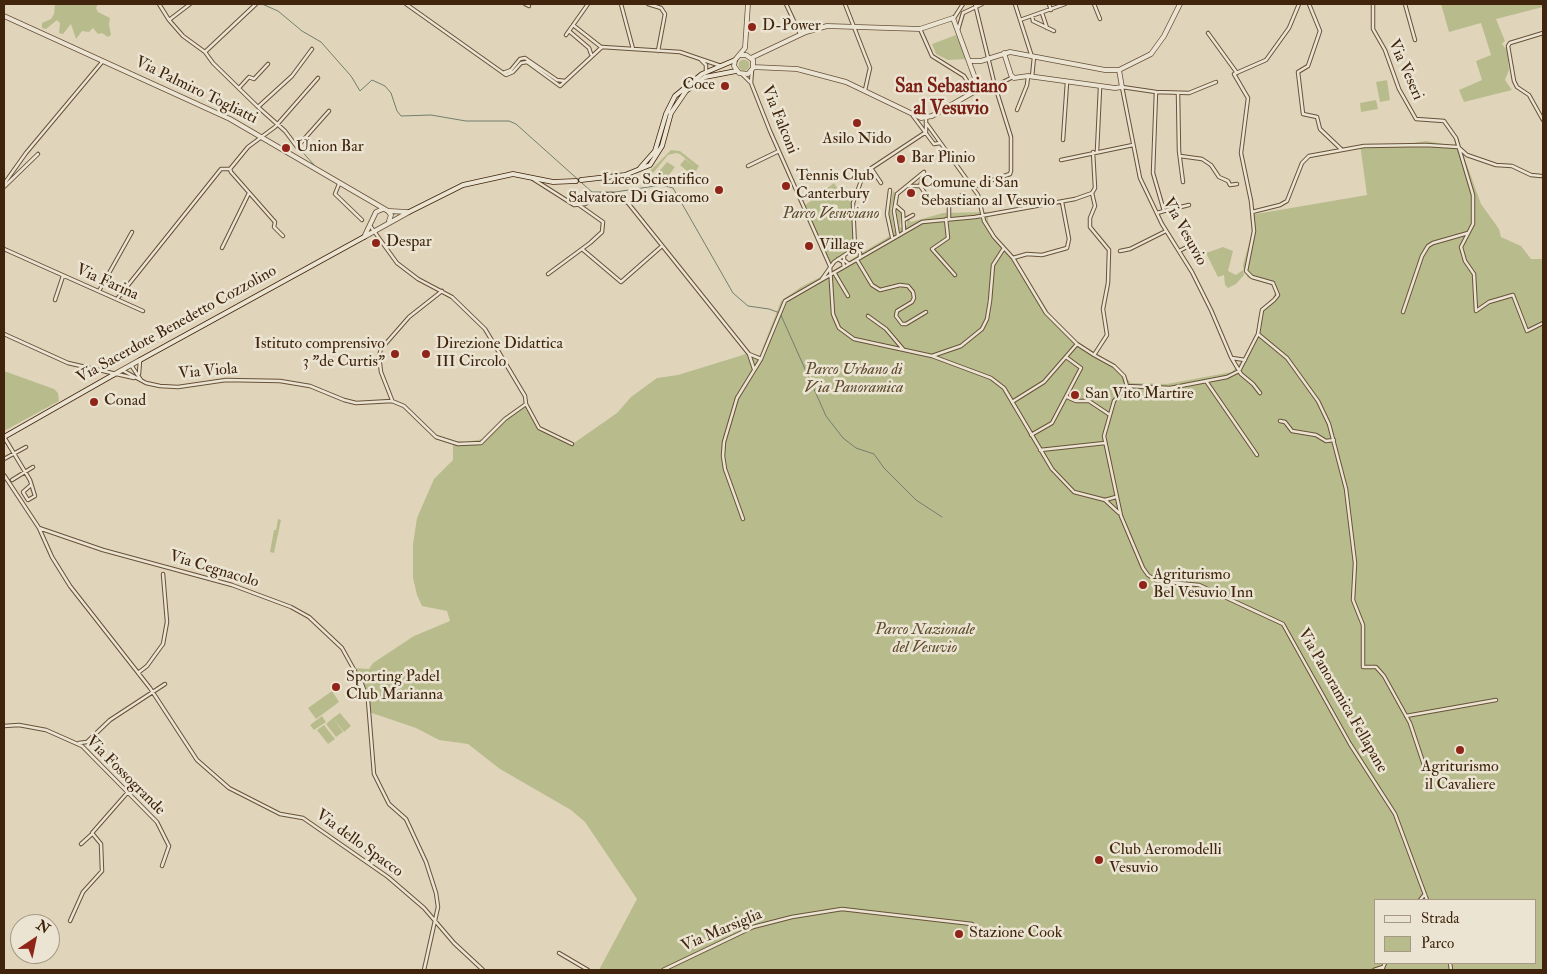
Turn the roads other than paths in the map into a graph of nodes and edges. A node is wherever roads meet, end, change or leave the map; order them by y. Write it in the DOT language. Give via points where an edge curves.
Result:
graph roads {
  1 [pos="159,4"];
  2 [pos="190,4"];
  3 [pos="256,4"];
  4 [pos="407,4"];
  5 [pos="525,4"];
  6 [pos="588,4"];
  7 [pos="621,4"];
  8 [pos="648,4"];
  9 [pos="748,4"];
  10 [pos="786,4"];
  11 [pos="845,4"];
  12 [pos="982,4"];
  13 [pos="1014,4"];
  14 [pos="1049,4"];
  15 [pos="1065,4"];
  16 [pos="1094,4"];
  17 [pos="1180,4"];
  18 [pos="1299,4"];
  19 [pos="1309,4"];
  20 [pos="1373,4"];
  21 [pos="1405,4"];
  22 [pos="963,5"];
  23 [pos="976,5"];
  24 [pos="529,6"];
  25 [pos="1051,10"];
  26 [pos="966,11"];
  27 [pos="1042,12"];
  28 [pos="4,16"];
  29 [pos="1032,16"];
  30 [pos="954,18"];
  31 [pos="1100,19"];
  32 [pos="169,20"];
  33 [pos="1020,20"];
  34 [pos="573,25"];
  35 [pos="854,27"];
  36 [pos="920,28"];
  37 [pos="1047,28"];
  38 [pos="958,30"];
  39 [pos="568,31"];
  40 [pos="1054,31"];
  41 [pos="1543,32"];
  42 [pos="1208,33"];
  43 [pos="566,34"];
  44 [pos="800,34"];
  45 [pos="590,39"];
  46 [pos="1415,40"];
  47 [pos="584,44"];
  48 [pos="602,47"];
  49 [pos="744,48"];
  50 [pos="312,49"];
  51 [pos="633,49"];
  52 [pos="658,51"];
  53 [pos="206,52"];
  54 [pos="1004,54"];
  55 [pos="590,55"];
  56 [pos="740,56"];
  57 [pos="750,57"];
  58 [pos="1033,57"];
  59 [pos="700,59"];
  60 [pos="989,59"];
  61 [pos="104,60"];
  62 [pos="735,60"];
  63 [pos="970,61"];
  64 [pos="268,64"];
  65 [pos="722,66"];
  66 [pos="753,68"];
  67 [pos="973,69"];
  68 [pos="1119,70"];
  69 [pos="736,71"];
  70 [pos="706,72"];
  71 [pos="1236,73"];
  72 [pos="742,74"];
  73 [pos="1030,76"];
  74 [pos="318,78"];
  75 [pos="1013,78"];
  76 [pos="1067,82"];
  77 [pos="1216,82"];
  78 [pos="751,83"];
  79 [pos="995,86"];
  80 [pos="1122,87"];
  81 [pos="239,88"];
  82 [pos="1100,88"];
  83 [pos="865,90"];
  84 [pos="974,92"];
  85 [pos="1156,92"];
  86 [pos="1178,93"];
  87 [pos="258,107"];
  88 [pos="1017,110"];
  89 [pos="329,111"];
  90 [pos="913,116"];
  91 [pos="926,118"];
  92 [pos="1543,120"];
  93 [pos="927,124"];
  94 [pos="277,125"];
  95 [pos="926,132"];
  96 [pos="260,137"];
  97 [pos="1062,140"];
  98 [pos="940,143"];
  99 [pos="1133,145"];
  100 [pos="1458,147"];
  101 [pos="1341,149"];
  102 [pos="779,151"];
  103 [pos="1095,152"];
  104 [pos="38,154"];
  105 [pos="1180,156"];
  106 [pos="1061,160"];
  107 [pos="748,166"];
  108 [pos="871,168"];
  109 [pos="230,169"];
  110 [pos="633,172"];
  111 [pos="528,176"];
  112 [pos="1541,176"];
  113 [pos="1184,182"];
  114 [pos="880,183"];
  115 [pos="339,184"];
  116 [pos="1237,184"];
  117 [pos="4,185"];
  118 [pos="906,186"];
  119 [pos="920,186"];
  120 [pos="972,187"];
  121 [pos="890,190"];
  122 [pos="249,192"];
  123 [pos="925,193"];
  124 [pos="1092,193"];
  125 [pos="964,194"];
  126 [pos="1062,201"];
  127 [pos="370,202"];
  128 [pos="895,204"];
  129 [pos="579,205"];
  130 [pos="1190,205"];
  131 [pos="387,211"];
  132 [pos="1164,211"];
  133 [pos="409,212"];
  134 [pos="1252,212"];
  135 [pos="1156,213"];
  136 [pos="913,215"];
  137 [pos="983,215"];
  138 [pos="374,217"];
  139 [pos="948,219"];
  140 [pos="362,220"];
  141 [pos="904,220"];
  142 [pos="389,221"];
  143 [pos="382,226"];
  144 [pos="370,227"];
  145 [pos="375,231"];
  146 [pos="904,231"];
  147 [pos="1166,231"];
  148 [pos="132,232"];
  149 [pos="1469,233"];
  150 [pos="898,234"];
  151 [pos="283,236"];
  152 [pos="364,237"];
  153 [pos="892,238"];
  154 [pos="1193,244"];
  155 [pos="662,246"];
  156 [pos="4,248"];
  157 [pos="222,248"];
  158 [pos="855,248"];
  159 [pos="1004,248"];
  160 [pos="582,249"];
  161 [pos="1120,251"];
  162 [pos="1179,251"];
  163 [pos="845,255"];
  164 [pos="1012,258"];
  165 [pos="838,259"];
  166 [pos="858,259"];
  167 [pos="849,264"];
  168 [pos="830,266"];
  169 [pos="844,267"];
  170 [pos="836,273"];
  171 [pos="548,274"];
  172 [pos="955,275"];
  173 [pos="63,276"];
  174 [pos="830,276"];
  175 [pos="822,280"];
  176 [pos="98,291"];
  177 [pos="442,291"];
  178 [pos="848,296"];
  179 [pos="55,300"];
  180 [pos="117,300"];
  181 [pos="143,311"];
  182 [pos="926,312"];
  183 [pos="1403,312"];
  184 [pos="868,316"];
  185 [pos="1543,323"];
  186 [pos="4,334"];
  187 [pos="1258,334"];
  188 [pos="1077,344"];
  189 [pos="904,350"];
  190 [pos="749,354"];
  191 [pos="1094,355"];
  192 [pos="932,356"];
  193 [pos="1066,358"];
  194 [pos="1232,358"];
  195 [pos="761,359"];
  196 [pos="140,360"];
  197 [pos="1245,360"];
  198 [pos="130,365"];
  199 [pos="754,369"];
  200 [pos="122,370"];
  201 [pos="1240,371"];
  202 [pos="113,374"];
  203 [pos="137,377"];
  204 [pos="1206,381"];
  205 [pos="1127,386"];
  206 [pos="1260,393"];
  207 [pos="1067,397"];
  208 [pos="392,401"];
  209 [pos="1012,402"];
  210 [pos="526,404"];
  211 [pos="1110,415"];
  212 [pos="1280,421"];
  213 [pos="1031,435"];
  214 [pos="4,437"];
  215 [pos="1334,440"];
  216 [pos="1106,443"];
  217 [pos="572,444"];
  218 [pos="26,447"];
  219 [pos="1040,450"];
  220 [pos="13,454"];
  221 [pos="1257,455"];
  222 [pos="4,459"];
  223 [pos="33,467"];
  224 [pos="24,472"];
  225 [pos="4,476"];
  226 [pos="12,480"];
  227 [pos="32,485"];
  228 [pos="1116,497"];
  229 [pos="1103,500"];
  230 [pos="1121,516"];
  231 [pos="743,519"];
  232 [pos="39,528"];
  233 [pos="164,574"];
  234 [pos="138,673"];
  235 [pos="165,684"];
  236 [pos="152,693"];
  237 [pos="1496,700"];
  238 [pos="1406,716"];
  239 [pos="4,726"];
  240 [pos="78,743"];
  241 [pos="1426,770"];
  242 [pos="128,792"];
  243 [pos="92,833"];
  244 [pos="82,844"];
  245 [pos="162,866"];
  246 [pos="1425,894"];
  247 [pos="1421,899"];
  248 [pos="1427,899"];
  249 [pos="70,921"];
  250 [pos="435,921"];
  251 [pos="972,924"];
  252 [pos="559,953"];
  253 [pos="1382,969"];
  254 [pos="424,970"];
  255 [pos="483,970"];
  256 [pos="588,970"];
  257 [pos="663,970"];
  258 [pos="1374,970"];
  1 -- 32 [label="street"];
  2 -- 32 [label="street"];
  3 -- 53 [label="street"];
  4 -- 55 [label="street" via="506,75 524,62 560,86"];
  5 -- 24 [label="street"];
  6 -- 34 [label="street"];
  7 -- 51 [label="street"];
  8 -- 52 [label="street" via="661,8 665,14"];
  9 -- 49 [label="street"];
  10 -- 44 [label="street"];
  11 -- 35 [label="street"];
  12 -- 23 [label="street"];
  13 -- 33 [label="street"];
  14 -- 25 [label="street"];
  15 -- 25 [label="street"];
  16 -- 31 [label="street"];
  17 -- 68 [label="street" via="1151,54"];
  18 -- 71 [label="street" via="1289,28 1266,60"];
  19 -- 101 [label="street" via="1320,35 1308,66 1298,72 1303,114 1317,117 1320,129"];
  20 -- 100 [label="street, Via Veseri" via="1374,29 1399,89 1416,119 1444,121 1456,138"];
  21 -- 46 [label="street"];
  22 -- 26 [label="street"];
  22 -- 30 [label="street"];
  23 -- 26 [label="street"];
  23 -- 60 [label="street"];
  25 -- 27 [label="street"];
  26 -- 38 [label="street"];
  27 -- 29 [label="street"];
  27 -- 37 [label="street"];
  28 -- 61 [label="street, Via Palmiro Togliatti"];
  29 -- 33 [label="street"];
  29 -- 37 [label="street"];
  30 -- 36 [label="street"];
  30 -- 38 [label="street"];
  32 -- 53 [label="street" via="183,36"];
  33 -- 58 [label="street"];
  34 -- 39 [label="street"];
  34 -- 45 [label="street"];
  35 -- 36 [label="street"];
  35 -- 44 [label="street" via="827,26"];
  35 -- 83 [label="street" via="870,68"];
  36 -- 84 [label="street" via="932,56 964,76"];
  37 -- 40 [label="street"];
  38 -- 63 [label="street"];
  39 -- 43 [label="street"];
  39 -- 47 [label="street"];
  41 -- 92 [label="street" via="1508,46 1514,81 1517,87 1530,95"];
  42 -- 71 [label="street"];
  44 -- 57 [label="street"];
  45 -- 47 [label="street" via="586,38"];
  45 -- 48 [label="street"];
  47 -- 55 [label="street" via="590,49"];
  48 -- 51 [label="street"];
  48 -- 55 [label="street"];
  49 -- 56 [label="street"];
  49 -- 57 [label="street"];
  50 -- 87 [label="street" via="292,76"];
  51 -- 52 [label="street"];
  52 -- 59 [label="street" via="680,52"];
  53 -- 81 [label="street"];
  54 -- 58 [label="street" via="1010,52"];
  54 -- 60 [label="street"];
  54 -- 75 [label="street"];
  56 -- 57 [label="street"];
  56 -- 62 [label="street"];
  57 -- 66 [label="street"];
  58 -- 68 [label="street"];
  58 -- 73 [label="street"];
  59 -- 65 [label="street"];
  59 -- 70 [label="street" via="706,66"];
  60 -- 63 [label="street"];
  60 -- 67 [label="street"];
  60 -- 79 [label="street"];
  61 -- 96 [label="street, Via Palmiro Togliatti" via="187,97"];
  61 -- 117 [label="street" via="21,159"];
  62 -- 65 [label="street"];
  62 -- 69 [label="street"];
  63 -- 67 [label="street"];
  64 -- 81 [label="street" via="254,79 249,77"];
  65 -- 70 [label="street"];
  66 -- 72 [label="street"];
  66 -- 78 [label="street, Via Falconi"];
  66 -- 83 [label="street" via="797,69"];
  67 -- 84 [label="street" via="979,88"];
  68 -- 80 [label="street, Via Vesuvio"];
  69 -- 72 [label="street"];
  69 -- 110 [label="street" via="705,78 686,91 668,118 659,153 650,165"];
  70 -- 110 [label="street" via="675,96 655,151"];
  71 -- 134 [label="street" via="1248,98 1241,153"];
  72 -- 78 [label="street, Via Falconi"];
  73 -- 75 [label="street"];
  73 -- 76 [label="street"];
  73 -- 88 [label="street"];
  74 -- 94 [label="street"];
  75 -- 79 [label="street"];
  76 -- 82 [label="street"];
  76 -- 97 [label="street"];
  77 -- 86 [label="street" via="1198,91"];
  78 -- 102 [label="street, Via Falconi"];
  79 -- 120 [label="street" via="1011,136 1010,174"];
  80 -- 82 [label="street"];
  80 -- 85 [label="street"];
  80 -- 99 [label="street, Via Vesuvio"];
  81 -- 87 [label="street"];
  82 -- 103 [label="street"];
  83 -- 90 [label="street"];
  84 -- 91 [label="street"];
  85 -- 86 [label="street"];
  85 -- 132 [label="street" via="1153,173"];
  86 -- 105 [label="street"];
  87 -- 94 [label="street"];
  89 -- 94 [label="street" via="297,147"];
  90 -- 91 [label="street"];
  90 -- 95 [label="street"];
  91 -- 93 [label="street"];
  93 -- 95 [label="street"];
  93 -- 98 [label="street"];
  94 -- 96 [label="street"];
  95 -- 98 [label="street" via="934,144"];
  95 -- 108 [label="street"];
  96 -- 109 [label="street"];
  96 -- 115 [label="street, Via Palmiro Togliatti"];
  98 -- 120 [label="street"];
  99 -- 103 [label="street"];
  99 -- 135 [label="street, Via Vesuvio" via="1140,178"];
  100 -- 101 [label="street" via="1364,146"];
  100 -- 112 [label="street" via="1467,155"];
  100 -- 149 [label="street, Via Veseri" via="1473,195 1474,218"];
  101 -- 134 [label="street" via="1306,157 1287,201"];
  102 -- 107 [label="street"];
  102 -- 168 [label="street, Via Falconi"];
  103 -- 106 [label="street"];
  103 -- 124 [label="street" via="1095,188"];
  104 -- 117 [label="street"];
  105 -- 113 [label="street"];
  105 -- 116 [label="street" via="1202,159 1211,165 1218,177 1230,185"];
  108 -- 114 [label="street"];
  108 -- 158 [label="street" via="864,173 853,203"];
  109 -- 122 [label="street"];
  109 -- 180 [label="street" via="221,169"];
  110 -- 111 [label="street" via="553,182"];
  111 -- 129 [label="street"];
  111 -- 133 [label="street" via="513,174 463,185"];
  115 -- 127 [label="street, Via Palmiro Togliatti"];
  115 -- 140 [label="street" via="335,194"];
  118 -- 119 [label="street"];
  118 -- 119 [label="street" via="924,172"];
  118 -- 128 [label="street" via="897,194"];
  119 -- 123 [label="street"];
  120 -- 137 [label="street" via="978,195"];
  121 -- 153 [label="street" via="887,214"];
  122 -- 151 [label="street"];
  122 -- 157 [label="street"];
  124 -- 126 [label="street"];
  124 -- 191 [label="street" via="1095,206 1090,227 1109,250 1103,309 1107,335"];
  125 -- 139 [label="street" via="949,202"];
  126 -- 137 [label="street"];
  126 -- 164 [label="street" via="1069,239 1067,248"];
  127 -- 131 [label="street, Via Palmiro Togliatti"];
  127 -- 138 [label="street"];
  128 -- 141 [label="street" via="902,209"];
  128 -- 150 [label="street"];
  129 -- 155 [label="street" via="598,195 612,194 628,204"];
  129 -- 160 [label="street" via="604,226 602,232"];
  130 -- 132 [label="street"];
  131 -- 133 [label="street"];
  131 -- 138 [label="street" via="379,210"];
  131 -- 142 [label="street" via="391,215"];
  132 -- 135 [label="street"];
  133 -- 142 [label="street"];
  134 -- 187 [label="street" via="1254,231 1246,271 1252,277 1273,283 1278,295 1262,310"];
  135 -- 147 [label="street, Via Vesuvio"];
  136 -- 141 [label="street"];
  137 -- 139 [label="street"];
  137 -- 159 [label="street" via="994,237"];
  138 -- 143 [label="street"];
  138 -- 144 [label="street"];
  139 -- 146 [label="street" via="922,222"];
  139 -- 172 [label="street" via="948,238 932,249"];
  141 -- 146 [label="street"];
  142 -- 143 [label="street"];
  143 -- 145 [label="street, Via Sacerdote Benedetto Cozzolino"];
  144 -- 145 [label="street"];
  144 -- 152 [label="street"];
  145 -- 152 [label="street, Via Sacerdote Benedetto Cozzolino"];
  145 -- 177 [label="street" via="396,263"];
  146 -- 150 [label="street"];
  147 -- 161 [label="street"];
  147 -- 162 [label="street, Via Vesuvio"];
  148 -- 176 [label="street"];
  149 -- 183 [label="street" via="1428,246"];
  149 -- 185 [label="street, Via Veseri" via="1461,247 1474,274 1476,311 1489,302 1513,295 1526,331"];
  150 -- 153 [label="street"];
  152 -- 196 [label="street, Via Sacerdote Benedetto Cozzolino"];
  153 -- 166 [label="street"];
  154 -- 162 [label="street"];
  155 -- 160 [label="street" via="621,282"];
  155 -- 190 [label="street"];
  156 -- 173 [label="street, Via Farina"];
  158 -- 163 [label="street"];
  158 -- 166 [label="street" via="860,253"];
  159 -- 164 [label="street"];
  159 -- 192 [label="street" via="993,265 987,319 982,329 961,346"];
  160 -- 171 [label="street"];
  162 -- 194 [label="street, Via Vesuvio" via="1212,310"];
  163 -- 165 [label="street"];
  163 -- 167 [label="street" via="844,260"];
  164 -- 188 [label="street" via="1046,313"];
  165 -- 168 [label="street"];
  165 -- 169 [label="street"];
  166 -- 167 [label="street"];
  166 -- 182 [label="street" via="872,285 880,290 900,285 908,286 913,292 912,302 897,311 896,316 902,324"];
  167 -- 169 [label="street"];
  168 -- 170 [label="street"];
  168 -- 174 [label="street, Via Falconi"];
  168 -- 175 [label="street"];
  169 -- 170 [label="street"];
  170 -- 174 [label="street"];
  170 -- 178 [label="street"];
  173 -- 176 [label="street, Via Farina"];
  173 -- 179 [label="street, Via Farina"];
  174 -- 175 [label="street"];
  174 -- 189 [label="street" via="833,314 842,331 854,339"];
  175 -- 195 [label="street" via="785,301"];
  176 -- 180 [label="street, Via Farina"];
  177 -- 208 [label="street" via="409,317 381,348 381,372"];
  177 -- 210 [label="street" via="462,306 492,338 525,396"];
  180 -- 181 [label="street, Via Farina"];
  184 -- 189 [label="street" via="886,329"];
  186 -- 202 [label="street" via="68,363"];
  187 -- 197 [label="street"];
  187 -- 215 [label="street" via="1287,358 1318,401"];
  188 -- 191 [label="street"];
  188 -- 193 [label="street"];
  189 -- 192 [label="street"];
  190 -- 195 [label="street"];
  190 -- 199 [label="street"];
  191 -- 205 [label="street" via="1114,366 1124,376"];
  192 -- 209 [label="street" via="991,378 1004,388"];
  193 -- 207 [label="street" via="1081,368"];
  193 -- 209 [label="street" via="1044,382"];
  194 -- 197 [label="street"];
  194 -- 201 [label="street, Via Vesuvio"];
  195 -- 199 [label="street"];
  196 -- 198 [label="street, Via Sacerdote Benedetto Cozzolino"];
  196 -- 203 [label="street"];
  197 -- 201 [label="street"];
  198 -- 200 [label="street, Via Sacerdote Benedetto Cozzolino"];
  198 -- 203 [label="street, Via Viola"];
  199 -- 231 [label="street" via="726,430 723,456"];
  200 -- 202 [label="street, Via Sacerdote Benedetto Cozzolino"];
  200 -- 203 [label="street, Via Viola"];
  201 -- 204 [label="street" via="1227,378"];
  201 -- 206 [label="street, Via Vesuvio"];
  202 -- 203 [label="street"];
  202 -- 214 [label="street, Via Sacerdote Benedetto Cozzolino"];
  203 -- 208 [label="street, Via Viola" via="160,386 178,387 226,380 280,381 310,386 356,403"];
  204 -- 205 [label="street" via="1170,388"];
  204 -- 221 [label="street"];
  205 -- 211 [label="street, Via Panoramica Fellapane" via="1114,401"];
  207 -- 211 [label="street" via="1076,401 1089,400"];
  207 -- 213 [label="street" via="1052,423"];
  208 -- 210 [label="street" via="404,406 436,437 458,444 481,443"];
  209 -- 213 [label="street"];
  210 -- 217 [label="street" via="538,428"];
  211 -- 216 [label="street, Via Panoramica Fellapane" via="1104,436"];
  212 -- 215 [label="street" via="1292,431 1316,435 1326,441"];
  213 -- 219 [label="street"];
  214 -- 220 [label="street"];
  215 -- 238 [label="street" via="1346,489 1355,563 1353,600 1363,625 1363,667 1379,669"];
  216 -- 219 [label="street"];
  216 -- 228 [label="street, Via Panoramica Fellapane"];
  218 -- 220 [label="street"];
  219 -- 229 [label="street" via="1052,469 1074,492"];
  220 -- 222 [label="street"];
  220 -- 224 [label="street"];
  223 -- 224 [label="street"];
  224 -- 226 [label="street"];
  224 -- 227 [label="street"];
  225 -- 232 [label="street"];
  227 -- 227 [label="street" via="23,492 28,500 35,496"];
  228 -- 229 [label="street"];
  228 -- 230 [label="street, Via Panoramica Fellapane"];
  229 -- 230 [label="street" via="1113,505"];
  230 -- 246 [label="street, Via Panoramica Fellapane" via="1148,575 1157,581 1199,585 1283,624 1350,744 1395,814"];
  232 -- 234 [label="street" via="70,586"];
  232 -- 250 [label="street, Via Cegnacolo" via="103,550 232,585 291,607 309,617 342,648 368,700 374,774 389,804 406,820 426,862 438,907"];
  233 -- 234 [label="street" via="167,612 164,638 152,659"];
  234 -- 236 [label="street"];
  235 -- 236 [label="street"];
  236 -- 240 [label="street" via="110,720 87,742"];
  236 -- 250 [label="street, Via dello Spacco" via="197,760 229,788 280,814 303,818 388,877"];
  237 -- 238 [label="street"];
  238 -- 241 [label="street"];
  239 -- 240 [label="street, Via Fossogrande" via="40,729"];
  240 -- 242 [label="street, Via Fossogrande"];
  242 -- 243 [label="street"];
  242 -- 245 [label="street, Via Fossogrande" via="152,815 167,838 169,846"];
  243 -- 244 [label="street"];
  243 -- 249 [label="street" via="101,844 102,871 83,892"];
  246 -- 247 [label="street"];
  246 -- 248 [label="street, Via Panoramica Fellapane"];
  250 -- 254 [label="street, Via Cegnacolo"];
  250 -- 255 [label="street, Via dello Spacco"];
  251 -- 257 [label="street, Via Marsiglia" via="842,909 792,916 753,927"];
  252 -- 256 [label="street"];
  253 -- 258 [label="street"];
}
